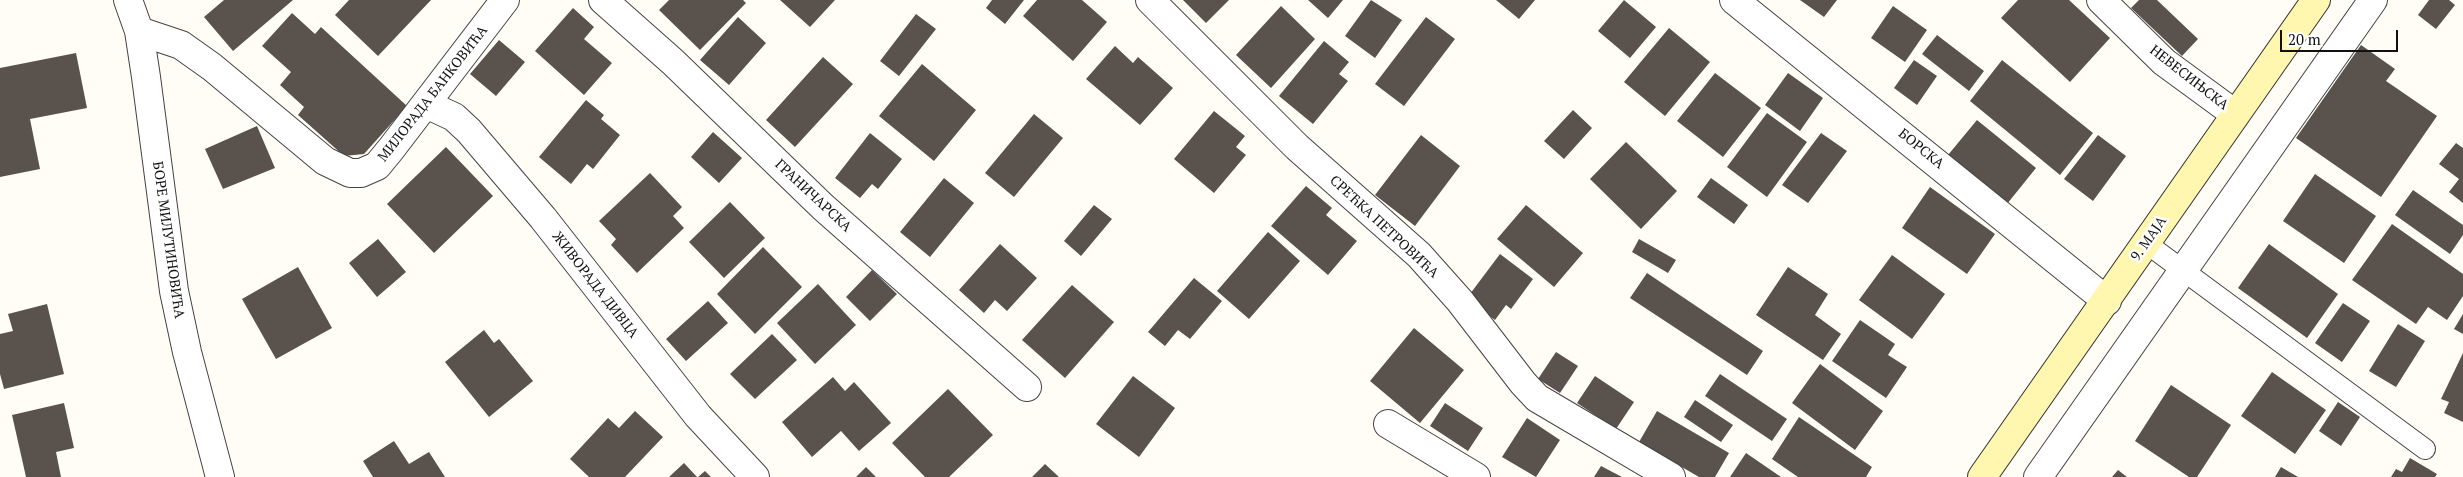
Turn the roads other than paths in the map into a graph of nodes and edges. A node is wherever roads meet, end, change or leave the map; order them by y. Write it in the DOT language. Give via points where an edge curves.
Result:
graph roads {
  1 [pos="128,0"];
  2 [pos="505,0"];
  3 [pos="603,0"];
  4 [pos="1150,0"];
  5 [pos="1734,0"];
  6 [pos="2101,0"];
  7 [pos="2316,0"];
  8 [pos="2374,0"];
  9 [pos="139,32"];
  10 [pos="426,104"];
  11 [pos="2235,114"];
  12 [pos="2146,243"];
  13 [pos="2184,270"];
  14 [pos="2106,301"];
  15 [pos="1027,387"];
  16 [pos="1388,424"];
  17 [pos="2425,449"];
  18 [pos="220,477"];
  19 [pos="755,477"];
  20 [pos="1476,477"];
  21 [pos="1671,477"];
  22 [pos="1982,477"];
  23 [pos="2038,477"];
  1 -- 9 [label="street, БОРЕ МИЛУТИНОВИЋА"];
  2 -- 10 [label="street, МИЛОРАДА БАНКОВИЋА"];
  3 -- 15 [label="street, ГРАНИЧАРСКА" via="673,62 823,207"];
  4 -- 21 [label="street, СРЕЋКА ПЕТРОВИЋА" via="1297,147 1419,255 1537,398"];
  5 -- 14 [label="street, БОРСКА"];
  6 -- 11 [label="street, НЕВЕСИЊСКА" via="2164,62"];
  7 -- 11 [label="main road, 9. МАЈА"];
  8 -- 13 [label="street"];
  9 -- 10 [label="street, МИЛОРАДА БАНКОВИЋА" via="180,45 204,61 325,160 350,173 361,173 377,166"];
  9 -- 18 [label="street, БОРЕ МИЛУТИНОВИЋА" via="174,290 186,352"];
  10 -- 19 [label="street, ЖИВОРАДА ДИВЦА" via="454,117 469,131 543,218 698,416"];
  11 -- 12 [label="main road, 9. МАЈА"];
  12 -- 13 [label="lane"];
  12 -- 14 [label="main road, 9. МАЈА"];
  13 -- 17 [label="lane"];
  13 -- 23 [label="street"];
  14 -- 22 [label="main road, 9. МАЈА"];
  16 -- 20 [label="street"];
}
